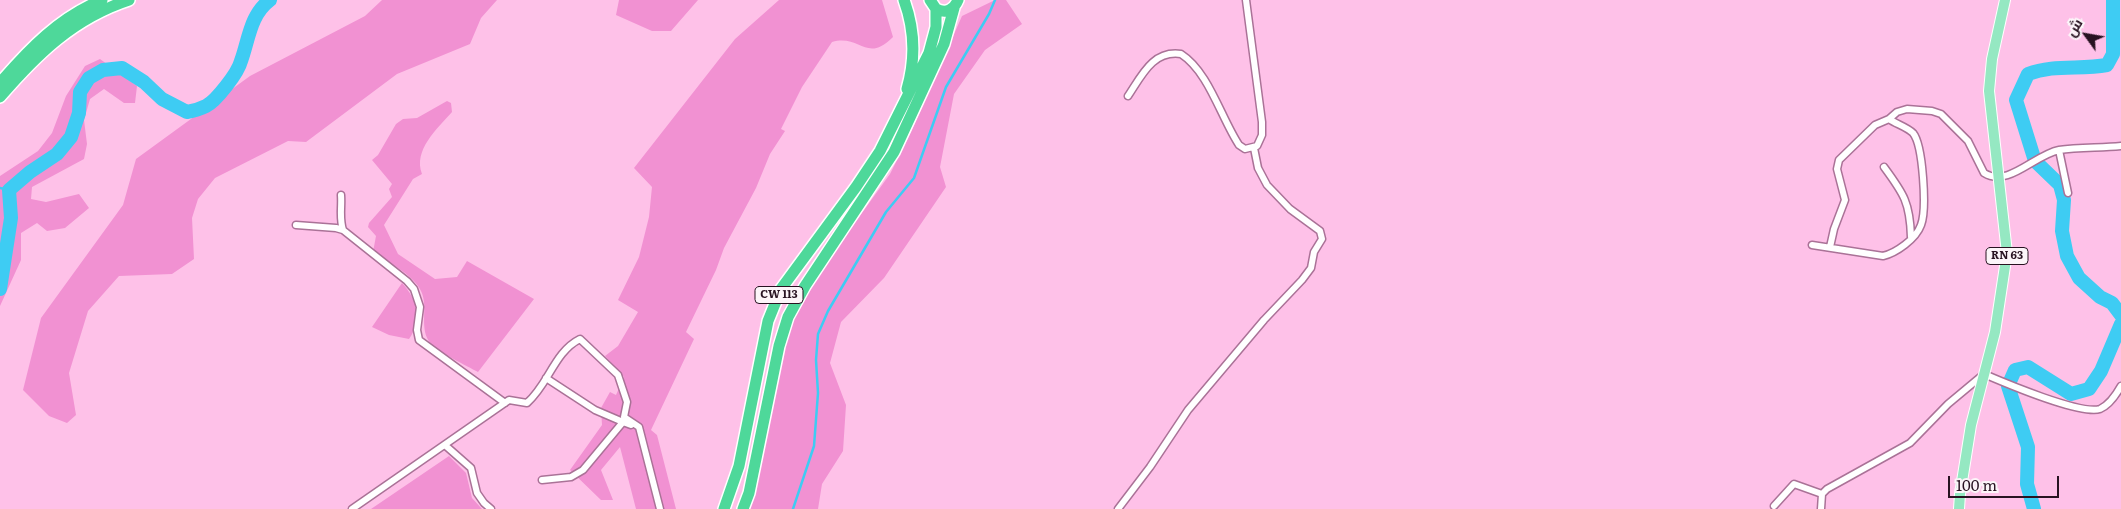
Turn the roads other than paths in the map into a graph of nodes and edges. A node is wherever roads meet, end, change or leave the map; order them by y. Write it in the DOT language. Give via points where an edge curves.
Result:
graph roads {
  1 [pos="102,0"];
  2 [pos="129,0"];
  3 [pos="904,0"];
  4 [pos="1246,0"];
  5 [pos="2006,0"];
  6 [pos="959,3"];
  7 [pos="933,4"];
  8 [pos="0,83"];
  9 [pos="1128,96"];
  10 [pos="0,97"];
  11 [pos="901,110"];
  12 [pos="1889,119"];
  13 [pos="2121,146"];
  14 [pos="1254,148"];
  15 [pos="2059,150"];
  16 [pos="1884,167"];
  17 [pos="1998,178"];
  18 [pos="2068,193"];
  19 [pos="342,195"];
  20 [pos="296,225"];
  21 [pos="343,230"];
  22 [pos="1911,237"];
  23 [pos="1812,245"];
  24 [pos="1830,246"];
  25 [pos="1984,374"];
  26 [pos="546,378"];
  27 [pos="2121,386"];
  28 [pos="505,403"];
  29 [pos="623,422"];
  30 [pos="639,427"];
  31 [pos="446,446"];
  32 [pos="542,480"];
  33 [pos="1822,494"];
  34 [pos="1774,506"];
  35 [pos="352,509"];
  36 [pos="491,509"];
  37 [pos="660,509"];
  38 [pos="724,509"];
  39 [pos="743,509"];
  40 [pos="1118,509"];
  41 [pos="1821,509"];
  42 [pos="1959,509"];
  1 -- 8 [label="highway" via="82,9 50,31"];
  2 -- 10 [label="highway" via="103,9 62,34"];
  3 -- 11 [label="highway" via="914,49"];
  4 -- 14 [label="street" via="1262,122 1260,142"];
  5 -- 17 [label="main road, RN 63" via="1992,60 1989,91"];
  6 -- 7 [label="highway" via="945,12"];
  6 -- 39 [label="highway" via="944,44 894,152 788,317"];
  7 -- 11 [label="highway" via="936,27 931,46 919,78"];
  9 -- 14 [label="street" via="1154,60 1165,54 1181,54 1202,78 1239,145 1245,149"];
  11 -- 38 [label="highway, CW 113" via="866,173 781,289 768,321 739,466"];
  12 -- 17 [label="street" via="1907,109 1932,110 1940,114 1968,141 1984,173"];
  12 -- 22 [label="street" via="1913,133 1919,147 1923,213 1921,224"];
  12 -- 24 [label="street" via="1875,125 1839,160 1837,169 1845,200"];
  13 -- 15 [label="street"];
  14 -- 40 [label="street" via="1258,168 1268,185 1290,209 1320,231 1322,239 1302,280 1188,410"];
  15 -- 17 [label="street"];
  15 -- 18 [label="street"];
  16 -- 22 [label="street" via="1906,198 1911,213"];
  17 -- 25 [label="main road, RN 63" via="2007,253 1995,332"];
  19 -- 21 [label="street" via="339,210"];
  20 -- 21 [label="street"];
  21 -- 28 [label="street" via="414,290 420,307 419,340"];
  22 -- 24 [label="street" via="1893,254 1883,256"];
  23 -- 24 [label="street"];
  25 -- 27 [label="street" via="2063,404 2099,409"];
  25 -- 33 [label="street" via="1948,404 1910,443 1857,470"];
  25 -- 42 [label="main road, RN 63" via="1971,425"];
  26 -- 28 [label="street" via="527,402 509,400"];
  26 -- 29 [label="street" via="589,406"];
  26 -- 30 [label="street" via="569,345 580,339 618,375 626,402 624,418"];
  28 -- 31 [label="street"];
  29 -- 30 [label="street"];
  29 -- 32 [label="street" via="584,470 571,477"];
  30 -- 37 [label="street"];
  31 -- 35 [label="street"];
  31 -- 36 [label="street" via="471,468 477,493"];
  33 -- 34 [label="street" via="1794,484"];
  33 -- 41 [label="street"];
}
